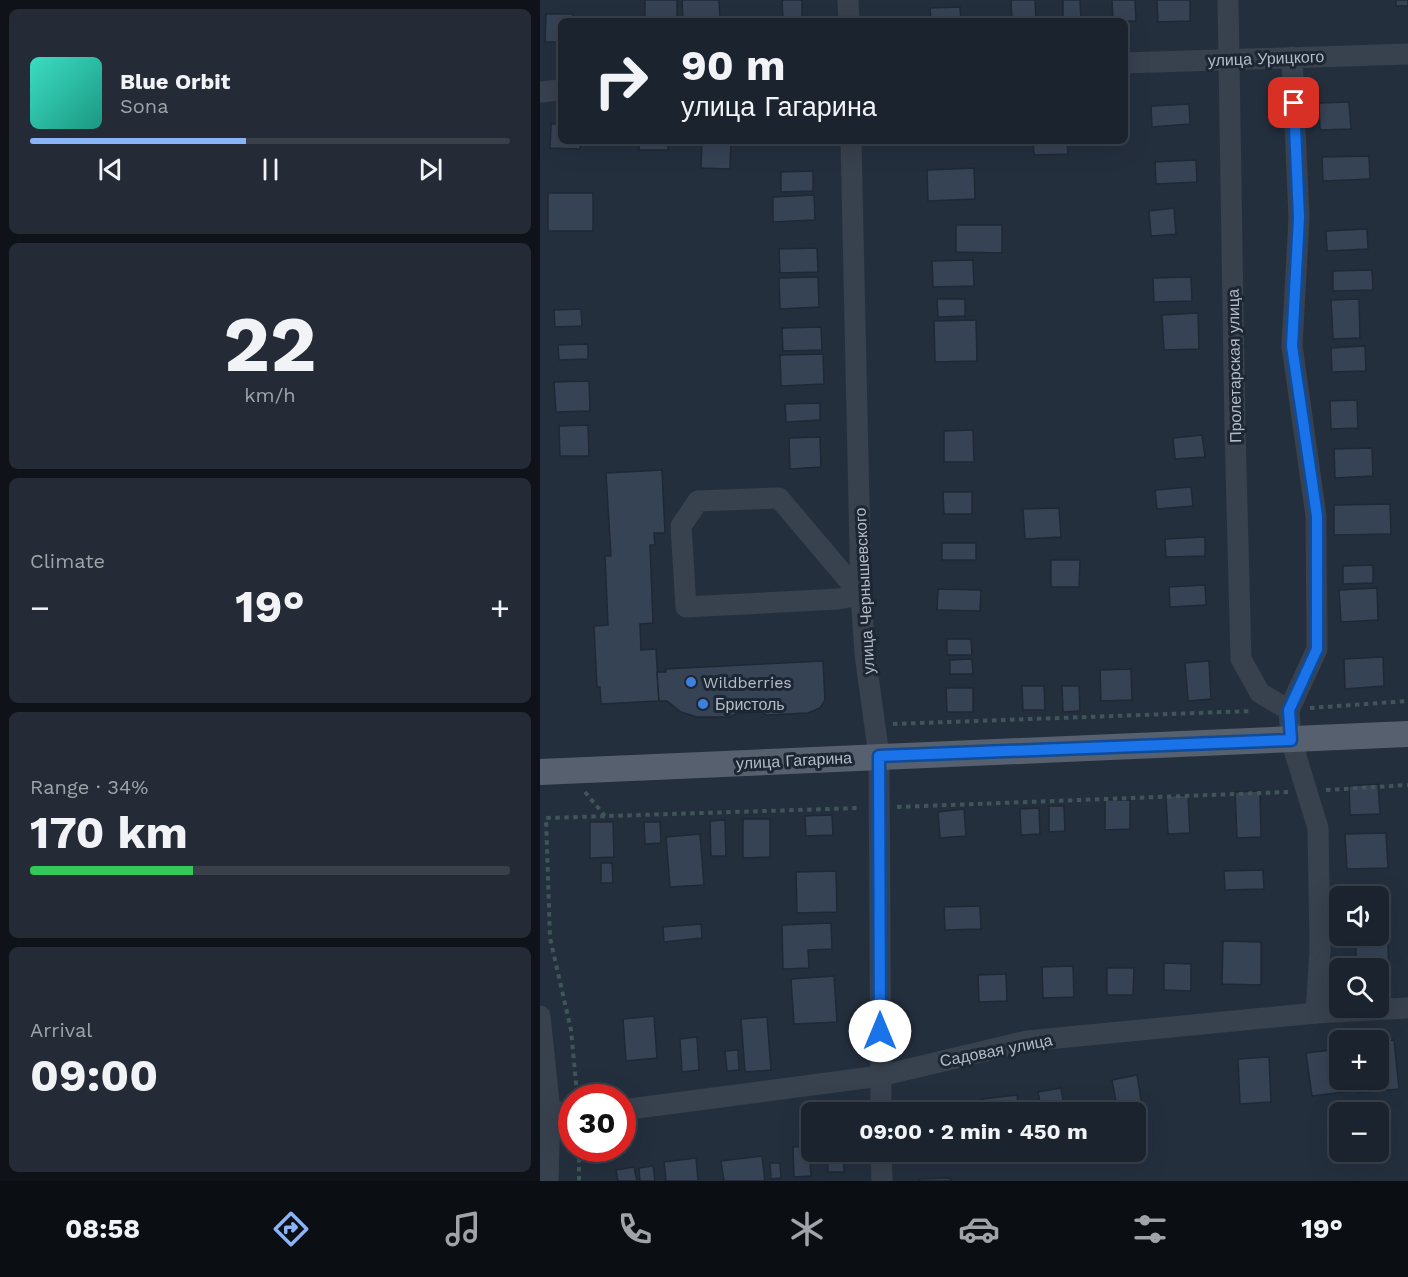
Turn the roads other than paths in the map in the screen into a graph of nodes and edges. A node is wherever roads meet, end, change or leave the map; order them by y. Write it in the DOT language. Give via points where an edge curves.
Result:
graph roads {
  1 [pos="848,0"];
  2 [pos="1228,0"];
  3 [pos="849,18"];
  4 [pos="1408,54"];
  5 [pos="1292,57"];
  6 [pos="1228,59"];
  7 [pos="1128,63"];
  8 [pos="558,90"];
  9 [pos="540,92"];
  10 [pos="851,144"];
  11 [pos="861,594"];
  12 [pos="1289,710"];
  13 [pos="1408,734"];
  14 [pos="1291,740"];
  15 [pos="879,756"];
  16 [pos="540,772"];
  17 [pos="1408,1008"];
  18 [pos="1316,1013"];
  19 [pos="540,1016"];
  20 [pos="880,1076"];
  21 [pos="880,1102"];
  22 [pos="636,1108"];
  23 [pos="550,1112"];
  24 [pos="558,1112"];
  25 [pos="881,1162"];
  26 [pos="548,1181"];
  27 [pos="882,1181"];
  1 -- 3 [label="street"];
  2 -- 6 [label="street, Пролетарская улица"];
  4 -- 5 [label="street, улица Урицкого"];
  5 -- 6 [label="street, улица Урицкого"];
  5 -- 12 [label="street" via="1299,218 1292,346 1317,516 1317,649"];
  6 -- 7 [label="street, улица Урицкого"];
  6 -- 12 [label="street, Пролетарская улица" via="1241,659 1260,693"];
  8 -- 9 [label="street"];
  10 -- 11 [label="street, улица Чернышевского"];
  11 -- 11 [label="street" via="838,599 686,607 681,526 698,501 778,498"];
  11 -- 15 [label="street, улица Чернышевского"];
  12 -- 14 [label="street"];
  13 -- 14 [label="main road, улица Гагарина"];
  14 -- 15 [label="main road, улица Гагарина"];
  14 -- 18 [label="street" via="1318,828 1320,950"];
  15 -- 16 [label="main road, улица Гагарина"];
  15 -- 20 [label="street, улица Чернышевского"];
  17 -- 18 [label="street, Садовая улица"];
  18 -- 20 [label="street, Садовая улица" via="1027,1041"];
  19 -- 23 [label="street"];
  20 -- 21 [label="street, улица Чернышевского"];
  20 -- 22 [label="street, Садовая улица"];
  23 -- 24 [label="street"];
  23 -- 26 [label="street"];
  25 -- 27 [label="street"];
}
